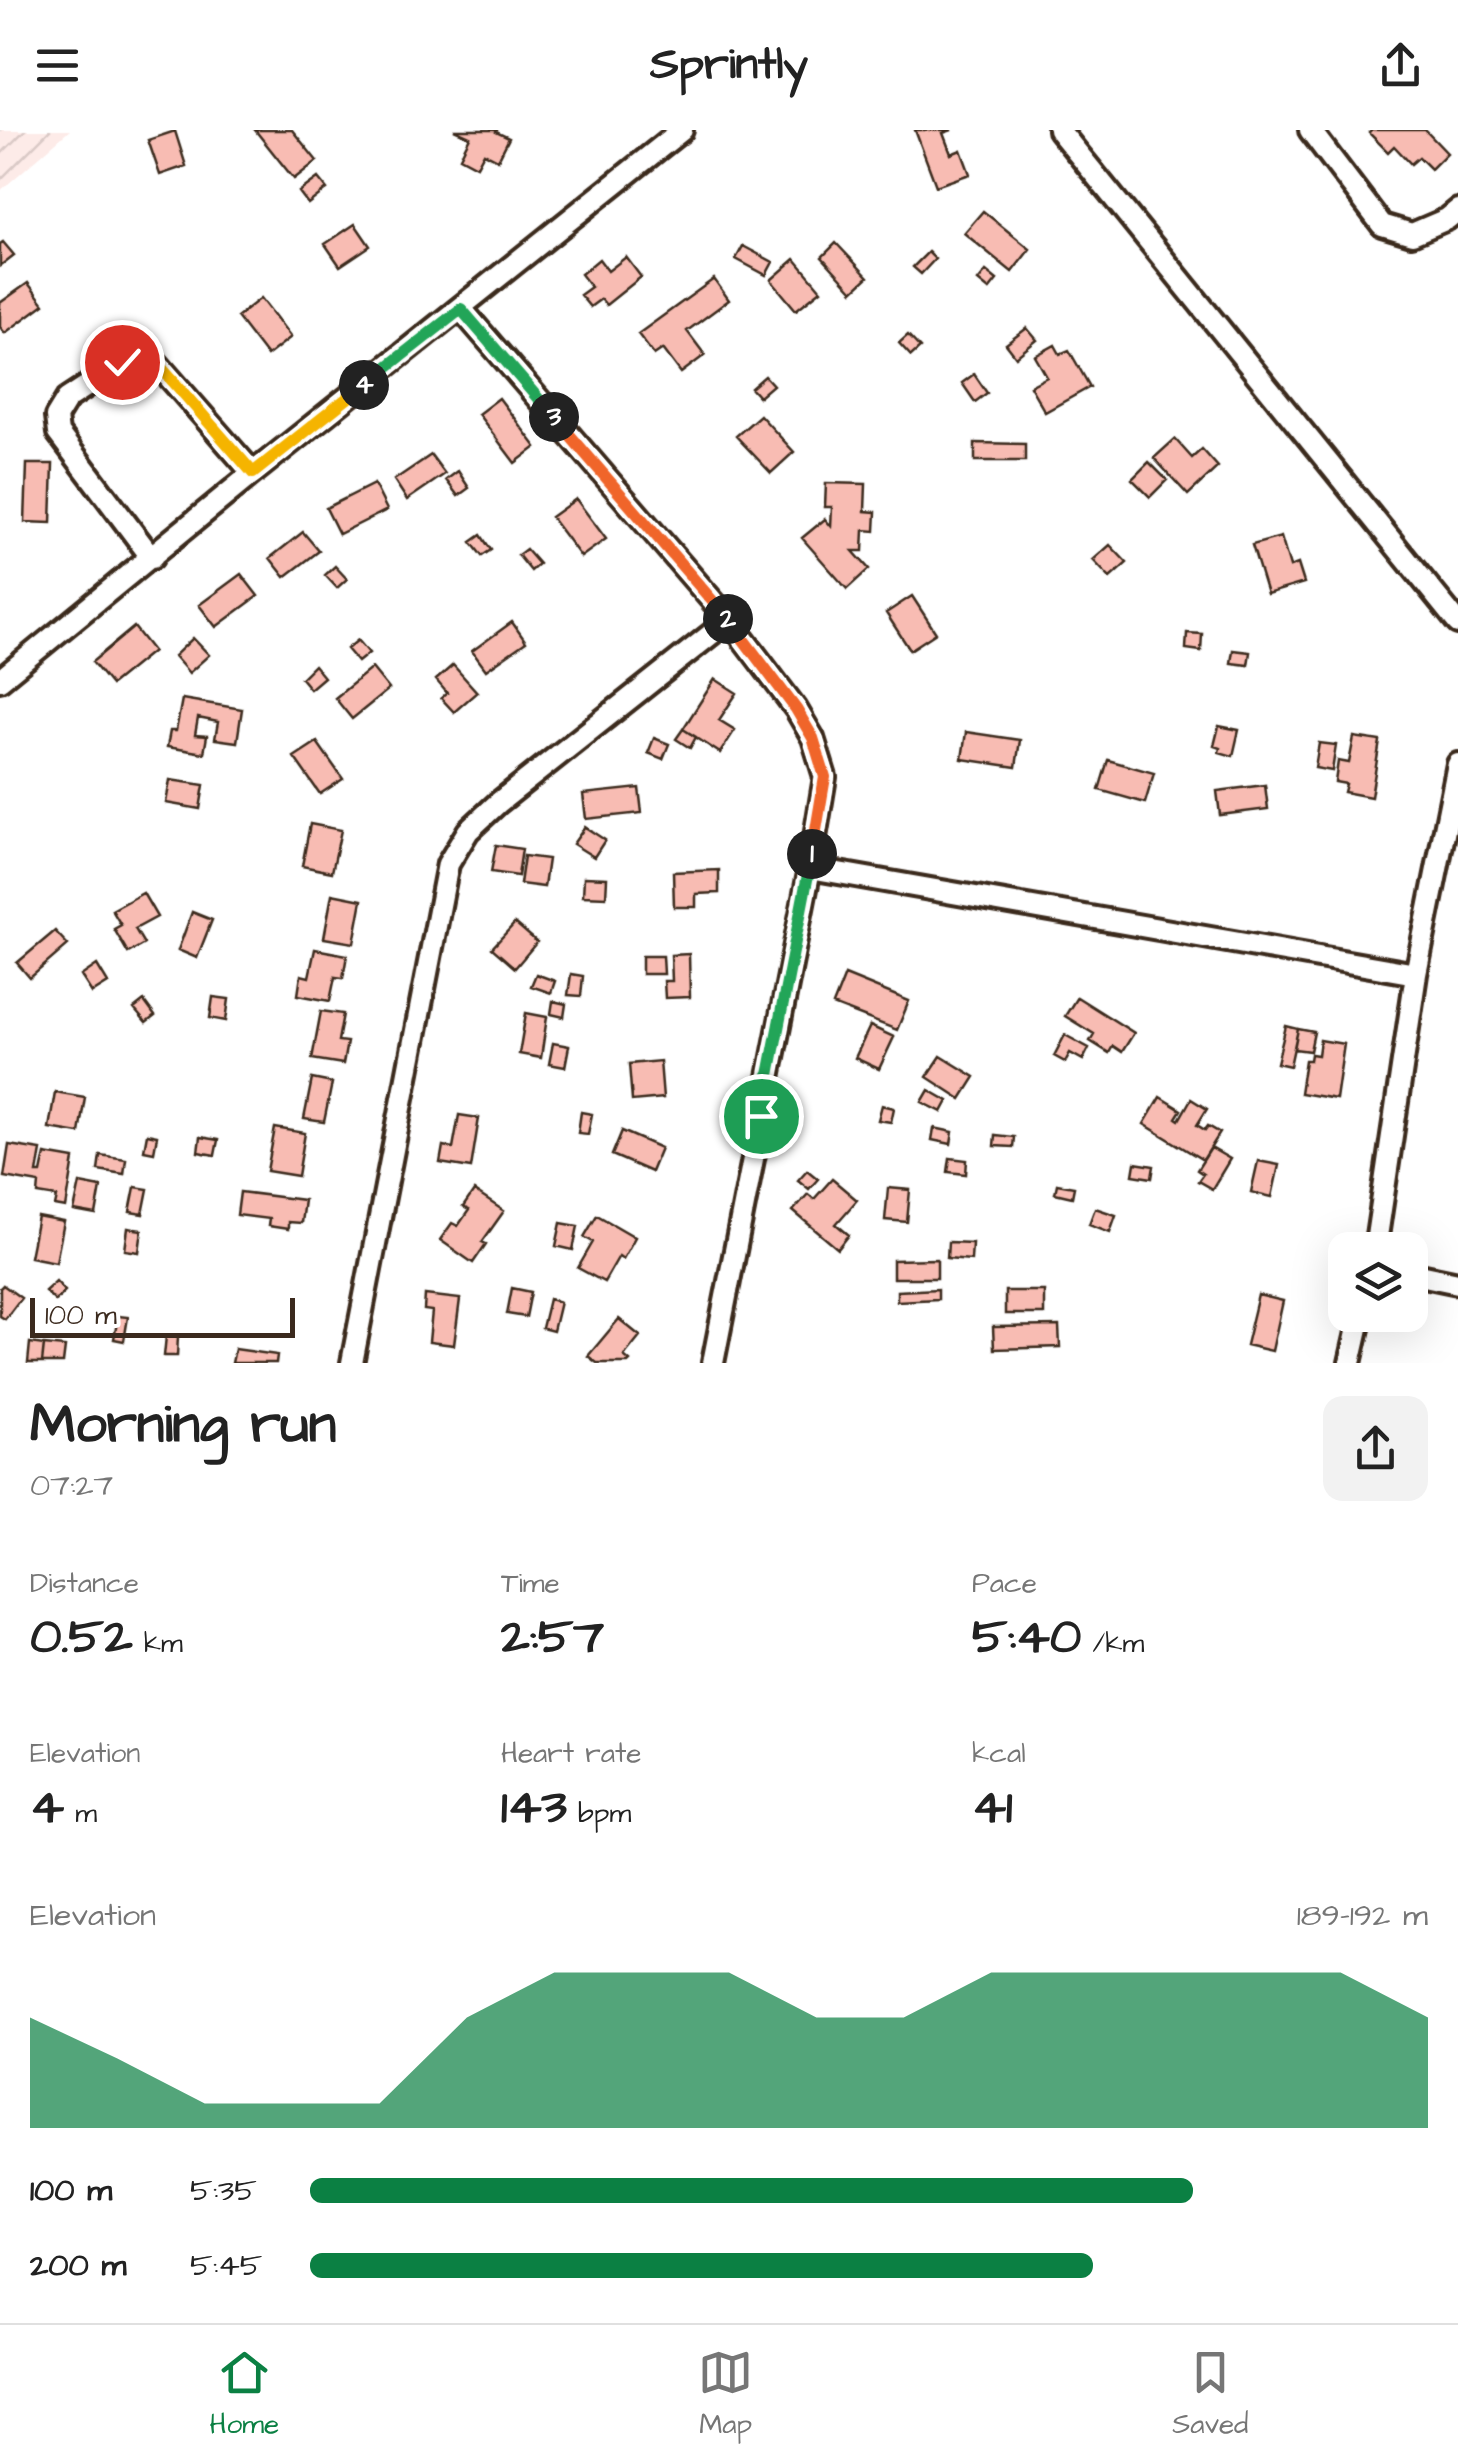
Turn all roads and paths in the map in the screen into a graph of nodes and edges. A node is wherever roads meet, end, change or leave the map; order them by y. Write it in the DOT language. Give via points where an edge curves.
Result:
graph roads {
  1 [pos="682,130"];
  2 [pos="1058,130"];
  3 [pos="1310,130"];
  4 [pos="1458,210"];
  5 [pos="461,309"];
  6 [pos="253,473"];
  7 [pos="152,558"];
  8 [pos="729,620"];
  9 [pos="1458,622"];
  10 [pos="0,680"];
  11 [pos="1458,764"];
  12 [pos="810,868"];
  13 [pos="1416,974"];
  14 [pos="1378,1232"];
  15 [pos="1428,1277"];
  16 [pos="1458,1283"];
  17 [pos="1358,1332"];
  18 [pos="352,1363"];
  19 [pos="712,1363"];
  20 [pos="1350,1363"];
  1 -- 5 [label="street"];
  2 -- 9 [label="street"];
  3 -- 4 [label="street" via="1382,225 1412,234"];
  5 -- 6 [label="street"];
  5 -- 8 [label="street"];
  6 -- 7 [label="street"];
  6 -- 7 [label="street" via="155,361 122,362 66,399 56,417 58,432"];
  7 -- 10 [label="street"];
  8 -- 12 [label="street" via="813,738 825,777"];
  8 -- 18 [label="street" via="498,803 468,831 448,864"];
  11 -- 13 [label="street"];
  12 -- 13 [label="street"];
  12 -- 19 [label="street"];
  13 -- 14 [label="street"];
  15 -- 16 [label="street"];
  17 -- 20 [label="street"];
}
